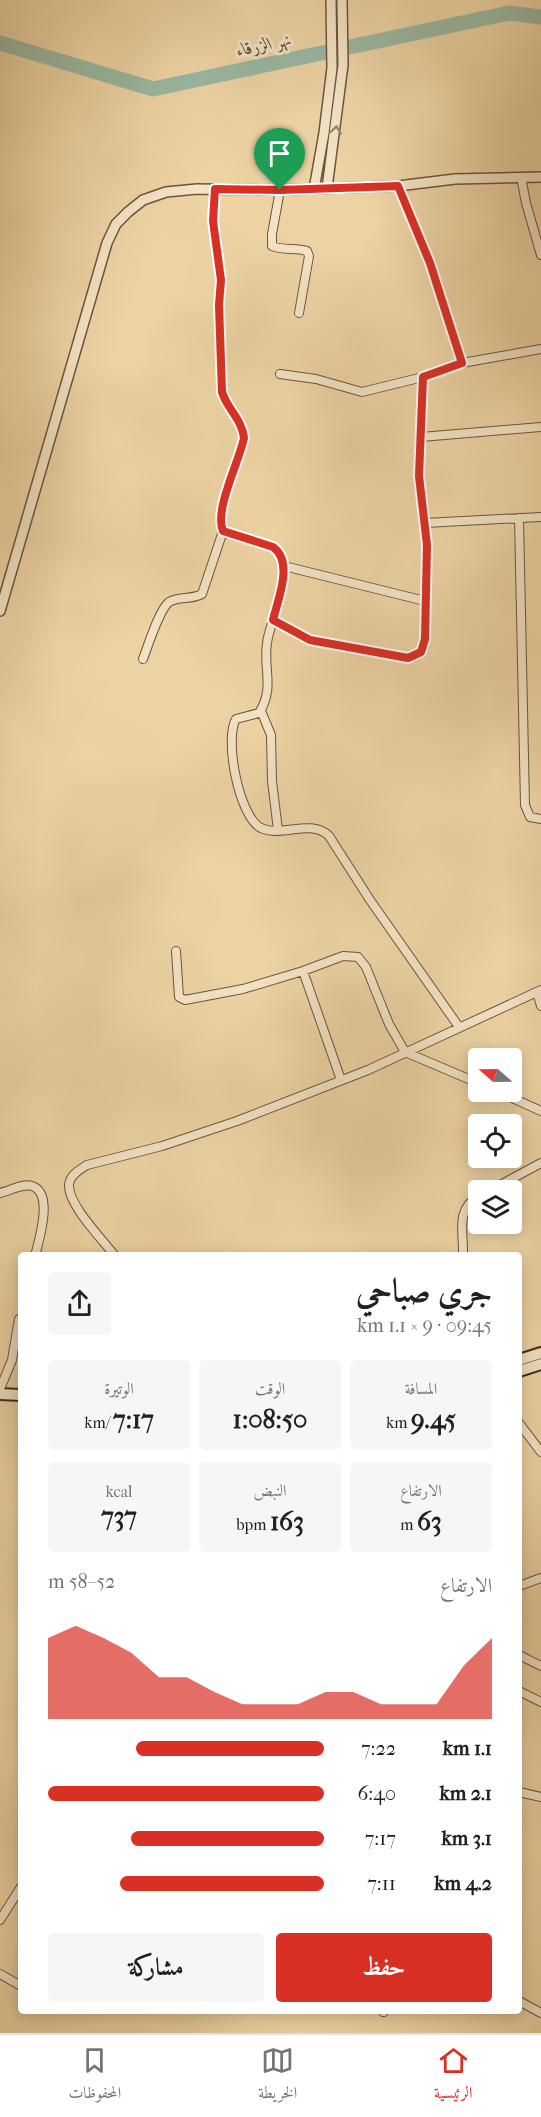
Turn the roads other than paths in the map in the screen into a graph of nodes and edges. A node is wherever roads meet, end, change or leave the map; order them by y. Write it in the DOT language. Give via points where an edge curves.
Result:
graph roads {
  1 [pos="332,0"];
  2 [pos="342,0"];
  3 [pos="521,177"];
  4 [pos="541,177"];
  5 [pos="398,186"];
  6 [pos="327,188"];
  7 [pos="215,189"];
  8 [pos="314,189"];
  9 [pos="280,190"];
  10 [pos="541,255"];
  11 [pos="298,313"];
  12 [pos="541,349"];
  13 [pos="462,363"];
  14 [pos="280,374"];
  15 [pos="423,377"];
  16 [pos="541,427"];
  17 [pos="421,437"];
  18 [pos="541,517"];
  19 [pos="519,518"];
  20 [pos="425,523"];
  21 [pos="223,531"];
  22 [pos="284,566"];
  23 [pos="426,602"];
  24 [pos="0,611"];
  25 [pos="273,620"];
  26 [pos="143,659"];
  27 [pos="261,711"];
  28 [pos="541,819"];
  29 [pos="278,830"];
  30 [pos="176,951"];
  31 [pos="303,971"];
  32 [pos="539,991"];
  33 [pos="541,1006"];
  34 [pos="459,1027"];
  35 [pos="405,1052"];
  36 [pos="468,1079"];
  37 [pos="341,1080"];
  38 [pos="521,1102"];
  39 [pos="541,1111"];
  40 [pos="541,1163"];
  41 [pos="509,1180"];
  42 [pos="0,1193"];
  43 [pos="468,1206"];
  44 [pos="36,1252"];
  45 [pos="112,1252"];
  46 [pos="463,1252"];
  47 [pos="18,1328"];
  48 [pos="541,1353"];
  49 [pos="522,1359"];
  50 [pos="541,1364"];
  51 [pos="522,1370"];
  52 [pos="0,1389"];
  53 [pos="0,1394"];
  54 [pos="18,1395"];
  55 [pos="522,1427"];
  56 [pos="541,1452"];
  57 [pos="541,1578"];
  58 [pos="522,1585"];
  59 [pos="522,1656"];
  60 [pos="541,1666"];
  61 [pos="522,1692"];
  62 [pos="541,1702"];
  63 [pos="522,1793"];
  64 [pos="541,1797"];
  65 [pos="18,1892"];
  66 [pos="0,1920"];
  67 [pos="0,1974"];
  68 [pos="18,1984"];
  69 [pos="522,2003"];
  70 [pos="541,2013"];
  1 -- 8 [label="street" via="332,68"];
  6 -- 2 [label="street, one-way" via="343,65"];
  3 -- 4 [label="street"];
  3 -- 5 [label="street"];
  3 -- 10 [label="street"];
  5 -- 6 [label="street"];
  5 -- 13 [label="street" via="430,263"];
  6 -- 8 [label="street"];
  7 -- 9 [label="street"];
  7 -- 21 [label="street" via="213,221 221,280 222,392 244,438 220,517"];
  7 -- 24 [label="street" via="158,194 143,200 116,224 107,243"];
  8 -- 9 [label="street"];
  9 -- 11 [label="street" via="272,246 302,249 309,256"];
  12 -- 13 [label="street"];
  13 -- 15 [label="street"];
  14 -- 15 [label="street" via="316,378 362,392"];
  15 -- 17 [label="street"];
  16 -- 17 [label="street"];
  17 -- 20 [label="street" via="419,476"];
  18 -- 19 [label="street"];
  19 -- 20 [label="street"];
  19 -- 28 [label="street" via="525,805 530,817"];
  20 -- 23 [label="street"];
  21 -- 22 [label="street" via="273,547"];
  21 -- 26 [label="street" via="202,594 165,606"];
  22 -- 23 [label="street"];
  22 -- 25 [label="street"];
  23 -- 25 [label="street" via="424,644 418,655 408,658 310,640"];
  25 -- 27 [label="street" via="267,644 269,684"];
  27 -- 29 [label="street" via="271,735"];
  27 -- 29 [label="street" via="240,716 234,722 233,765 251,818 261,828"];
  29 -- 34 [label="street" via="313,828 329,836"];
  30 -- 31 [label="street" via="177,988 179,997 185,1000 243,989"];
  31 -- 35 [label="street" via="343,956 361,959"];
  31 -- 37 [label="street"];
  32 -- 33 [label="street"];
  32 -- 34 [label="street"];
  34 -- 35 [label="street"];
  35 -- 36 [label="street"];
  35 -- 37 [label="street"];
  37 -- 45 [label="street" via="237,1121 76,1171 70,1179 72,1198"];
  38 -- 39 [label="street"];
  40 -- 41 [label="street"];
  42 -- 44 [label="street" via="33,1186 44,1199"];
  43 -- 46 [label="street" via="464,1212"];
  47 -- 52 [label="street" via="12,1360"];
  48 -- 49 [label="main road"];
  50 -- 51 [label="main road"];
  53 -- 54 [label="main road"];
  55 -- 56 [label="street"];
  57 -- 58 [label="street"];
  59 -- 60 [label="street"];
  61 -- 62 [label="street"];
  63 -- 64 [label="street"];
  65 -- 66 [label="street"];
  67 -- 68 [label="street"];
  69 -- 70 [label="street"];
}
